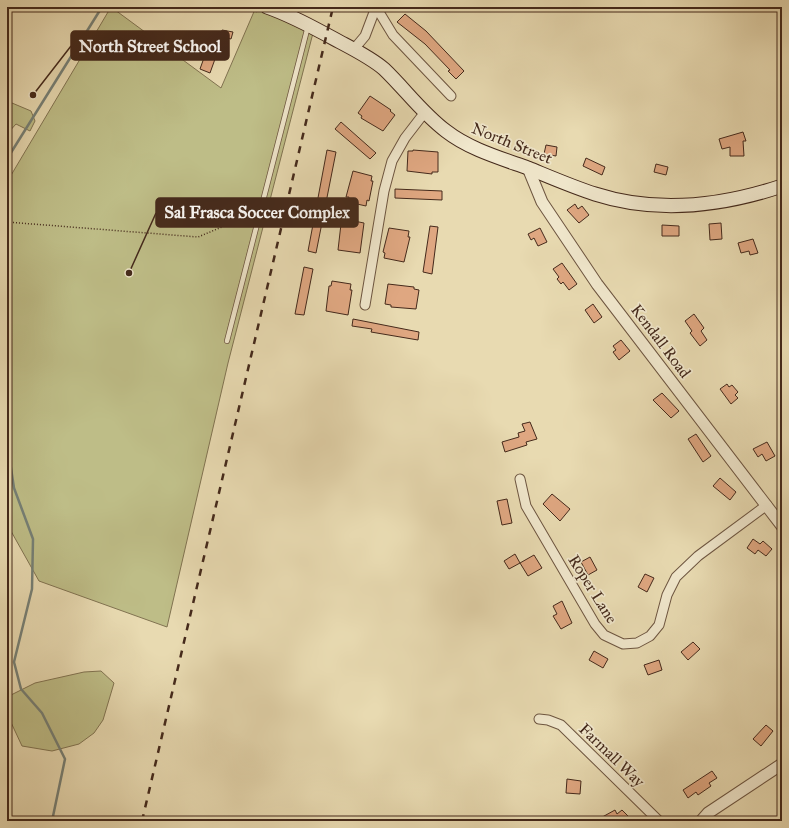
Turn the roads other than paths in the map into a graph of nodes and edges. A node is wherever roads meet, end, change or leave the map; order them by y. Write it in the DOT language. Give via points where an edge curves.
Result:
graph roads {
  1 [pos="267,7"];
  2 [pos="376,7"];
  3 [pos="308,25"];
  4 [pos="354,49"];
  5 [pos="451,96"];
  6 [pos="425,112"];
  7 [pos="528,168"];
  8 [pos="782,186"];
  9 [pos="365,305"];
  10 [pos="227,341"];
  11 [pos="520,479"];
  12 [pos="767,505"];
  13 [pos="782,526"];
  14 [pos="539,719"];
  15 [pos="782,764"];
  16 [pos="659,821"];
  17 [pos="701,821"];
  1 -- 3 [label="main road, North Street"];
  2 -- 4 [label="street" via="365,36"];
  2 -- 5 [label="street" via="393,35"];
  3 -- 4 [label="main road, North Street"];
  3 -- 10 [label="lane"];
  4 -- 6 [label="main road, North Street" via="382,67"];
  6 -- 7 [label="main road, North Street" via="447,132 465,142"];
  6 -- 9 [label="street" via="399,147 392,162 384,191"];
  7 -- 8 [label="main road, North Street" via="596,194 623,201 652,204 703,204 746,198"];
  7 -- 12 [label="street, Kendall Road" via="542,202 597,284"];
  11 -- 12 [label="street, Roper Lane" via="526,506 595,624 604,635 623,644 637,642 650,636 659,625 667,595 676,577 698,556"];
  12 -- 13 [label="street, Kendall Road"];
  14 -- 16 [label="street, Farmall Way" via="561,725"];
  15 -- 17 [label="street" via="708,813"];
}
